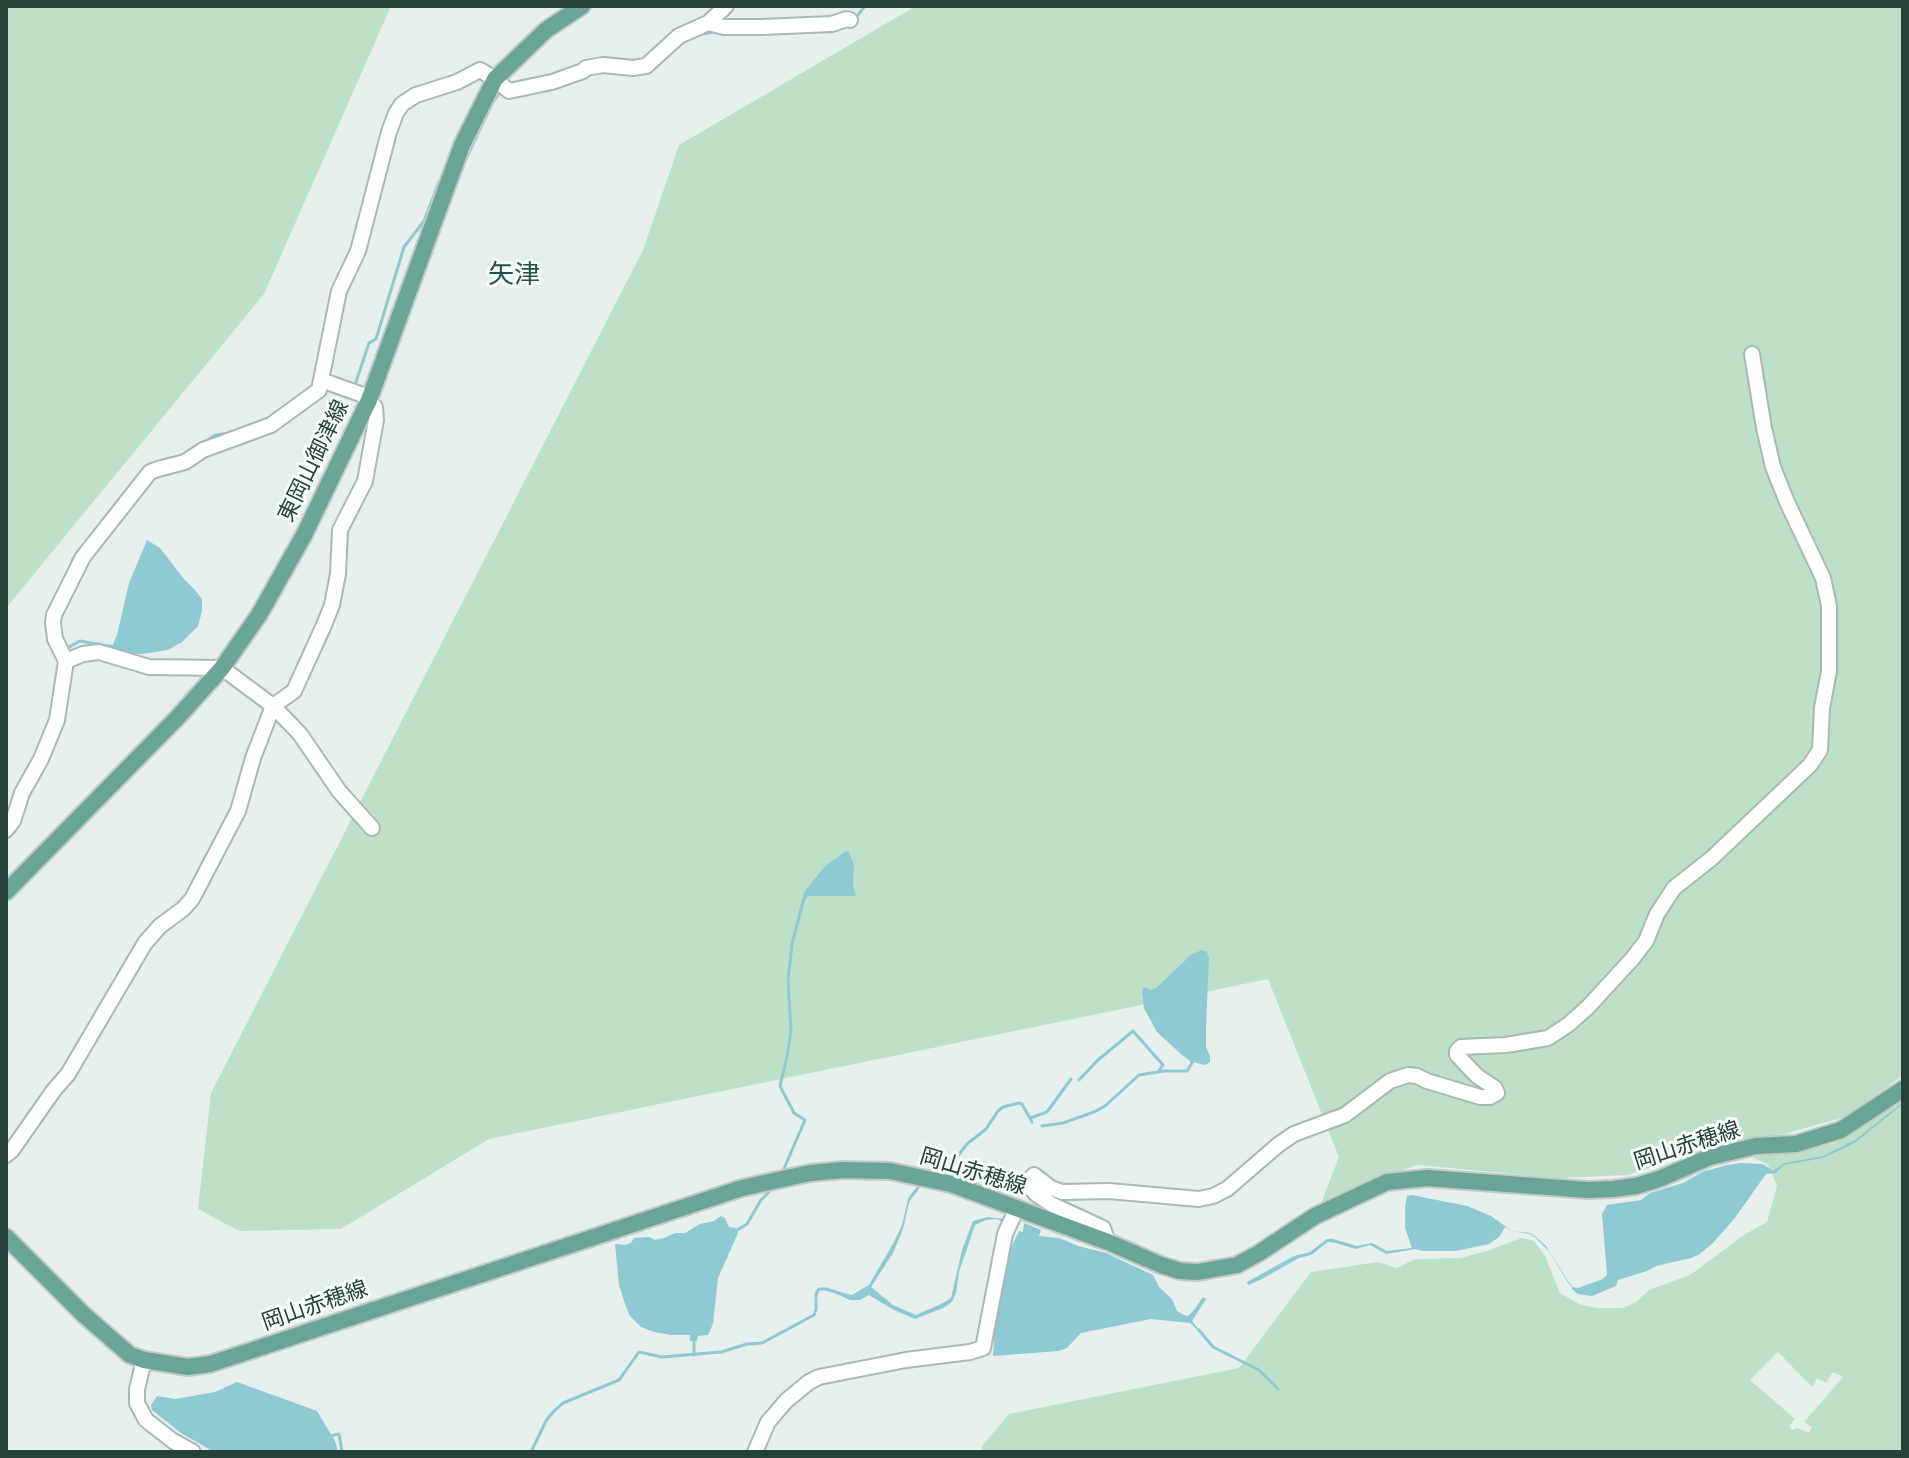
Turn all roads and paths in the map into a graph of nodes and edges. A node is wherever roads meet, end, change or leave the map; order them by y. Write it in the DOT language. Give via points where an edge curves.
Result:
graph roads {
  1 [pos="582,6"];
  2 [pos="726,6"];
  3 [pos="850,20"];
  4 [pos="708,23"];
  5 [pos="495,79"];
  6 [pos="1752,354"];
  7 [pos="320,385"];
  8 [pos="358,393"];
  9 [pos="66,661"];
  10 [pos="222,668"];
  11 [pos="273,706"];
  12 [pos="372,828"];
  13 [pos="6,830"];
  14 [pos="6,892"];
  15 [pos="1903,1089"];
  16 [pos="6,1155"];
  17 [pos="1017,1208"];
  18 [pos="6,1237"];
  19 [pos="1108,1242"];
  20 [pos="144,1360"];
  21 [pos="193,1452"];
  22 [pos="755,1452"];
  1 -- 5 [label="main road, 東岡山御津線" via="546,30"];
  2 -- 4 [label="street"];
  3 -- 4 [label="street" via="761,27"];
  4 -- 5 [label="street" via="679,36 646,66 586,68 509,91"];
  5 -- 7 [label="street" via="480,70 416,95 399,108 364,235 339,291"];
  5 -- 8 [label="main road, 東岡山御津線"];
  6 -- 19 [label="street" via="1773,467 1823,578 1829,606 1829,671 1820,750 1810,765 1674,888 1633,958 1569,1024 1548,1038 1457,1051 1495,1088 1497,1093 1490,1097 1417,1076 1390,1081 1345,1115 1294,1134 1227,1189 1199,1199 1062,1192 1034,1175 1030,1179 1036,1194 1103,1228"];
  7 -- 8 [label="street"];
  7 -- 9 [label="street" via="271,425 150,472 90,545 54,615 52,631"];
  8 -- 10 [label="main road, 東岡山御津線" via="304,535"];
  8 -- 11 [label="street" via="375,407 376,420 365,481 340,530 332,605 294,691"];
  9 -- 10 [label="street" via="99,652 149,667"];
  9 -- 13 [label="street" via="54,732"];
  10 -- 11 [label="street"];
  10 -- 14 [label="main road, 東岡山御津線"];
  11 -- 12 [label="street"];
  11 -- 16 [label="street" via="238,811 192,899 145,943 68,1074"];
  15 -- 19 [label="main road, 岡山赤穂線" via="1841,1130 1796,1144 1756,1146 1710,1157 1636,1186 1588,1190 1427,1178 1387,1182 1315,1216 1237,1265 1217,1270 1180,1271"];
  17 -- 19 [label="main road, 岡山赤穂線"];
  17 -- 20 [label="main road, 岡山赤穂線" via="951,1184 890,1171 810,1173 742,1188 210,1364 188,1367"];
  17 -- 22 [label="street" via="1005,1234 983,1348 819,1377 777,1411"];
  18 -- 20 [label="main road, 岡山赤穂線" via="118,1346"];
  20 -- 21 [label="street" via="137,1403 146,1420"];
}
